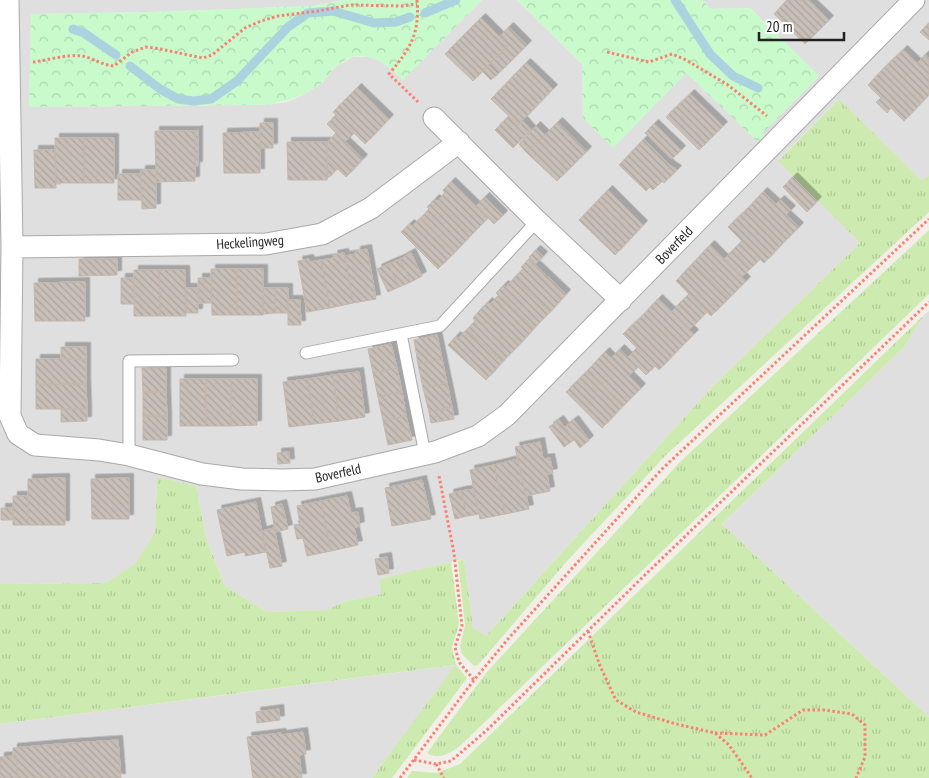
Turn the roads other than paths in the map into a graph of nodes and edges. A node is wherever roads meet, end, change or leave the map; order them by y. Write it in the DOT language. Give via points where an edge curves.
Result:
graph roads {
  1 [pos="8,0"];
  2 [pos="914,0"];
  3 [pos="434,118"];
  4 [pos="459,142"];
  5 [pos="537,221"];
  6 [pos="12,247"];
  7 [pos="621,300"];
  8 [pos="401,334"];
  9 [pos="306,353"];
  10 [pos="233,360"];
  11 [pos="430,453"];
  12 [pos="129,455"];
  1 -- 6 [label="street, Boverfeld"];
  2 -- 7 [label="street, Boverfeld"];
  3 -- 4 [label="street"];
  4 -- 5 [label="street"];
  4 -- 6 [label="street, Heckelingweg" via="371,208 322,234 266,244"];
  5 -- 7 [label="street"];
  5 -- 8 [label="lane" via="440,326"];
  6 -- 12 [label="street, Boverfeld" via="10,416 18,434 35,445"];
  7 -- 11 [label="street, Boverfeld" via="507,415 478,436"];
  8 -- 9 [label="lane"];
  8 -- 11 [label="lane"];
  10 -- 12 [label="lane" via="129,361"];
  11 -- 12 [label="street, Boverfeld" via="315,479 282,480 202,474"];
}
